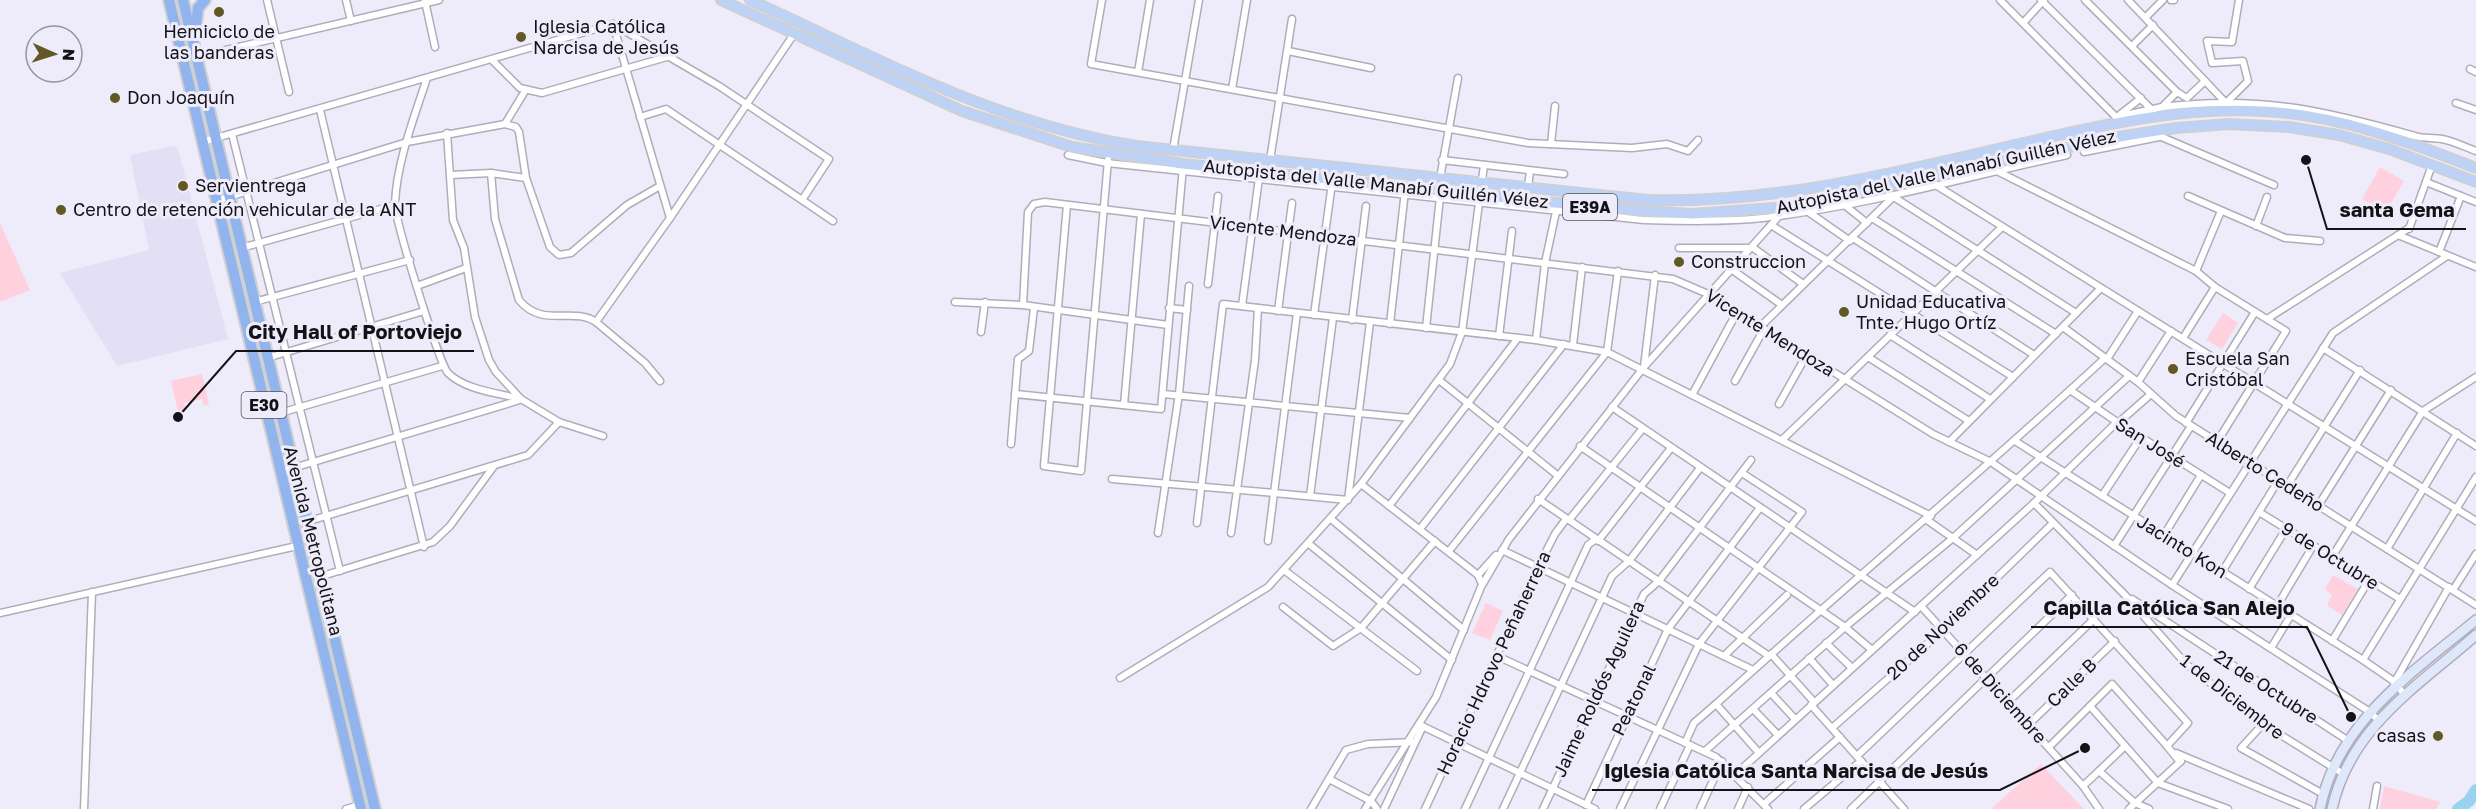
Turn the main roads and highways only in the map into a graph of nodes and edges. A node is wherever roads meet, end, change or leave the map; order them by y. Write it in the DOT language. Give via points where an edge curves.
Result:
graph roads {
  1 [pos="169,0"];
  2 [pos="183,0"];
  3 [pos="205,0"];
  4 [pos="721,0"];
  5 [pos="750,0"];
  6 [pos="196,57"];
  7 [pos="2475,165"];
  8 [pos="2476,182"];
  9 [pos="2476,620"];
  10 [pos="2476,635"];
  11 [pos="326,661"];
  12 [pos="339,663"];
  13 [pos="361,807"];
  14 [pos="375,809"];
  15 [pos="2320,809"];
  16 [pos="2332,809"];
  1 -- 11 [label="highway, Avenida Metropolitana / E30"];
  2 -- 6 [label="highway, E30"];
  3 -- 6 [label="highway" via="195,20"];
  4 -- 8 [label="main road, Autopista del Valle Manabí Guillén Vélez / E39A" via="962,111 1108,158 1440,195 1677,214 1786,207 1930,181 2148,132 2229,124 2289,127 2348,137"];
  5 -- 7 [label="main road, Autopista del Valle Manabí Guillén Vélez / E39A" via="936,87 997,112 1078,135 1173,150 1648,200 1718,199 1810,189 2117,119 2229,106 2332,120"];
  6 -- 12 [label="highway, E30"];
  9 -- 15 [label="main road" via="2396,684 2370,712 2331,767"];
  10 -- 16 [label="main road" via="2378,720 2342,773"];
  11 -- 12 [label="highway"];
  11 -- 13 [label="highway, Avenida Metropolitana / E30"];
  12 -- 14 [label="highway, E30"];
}
